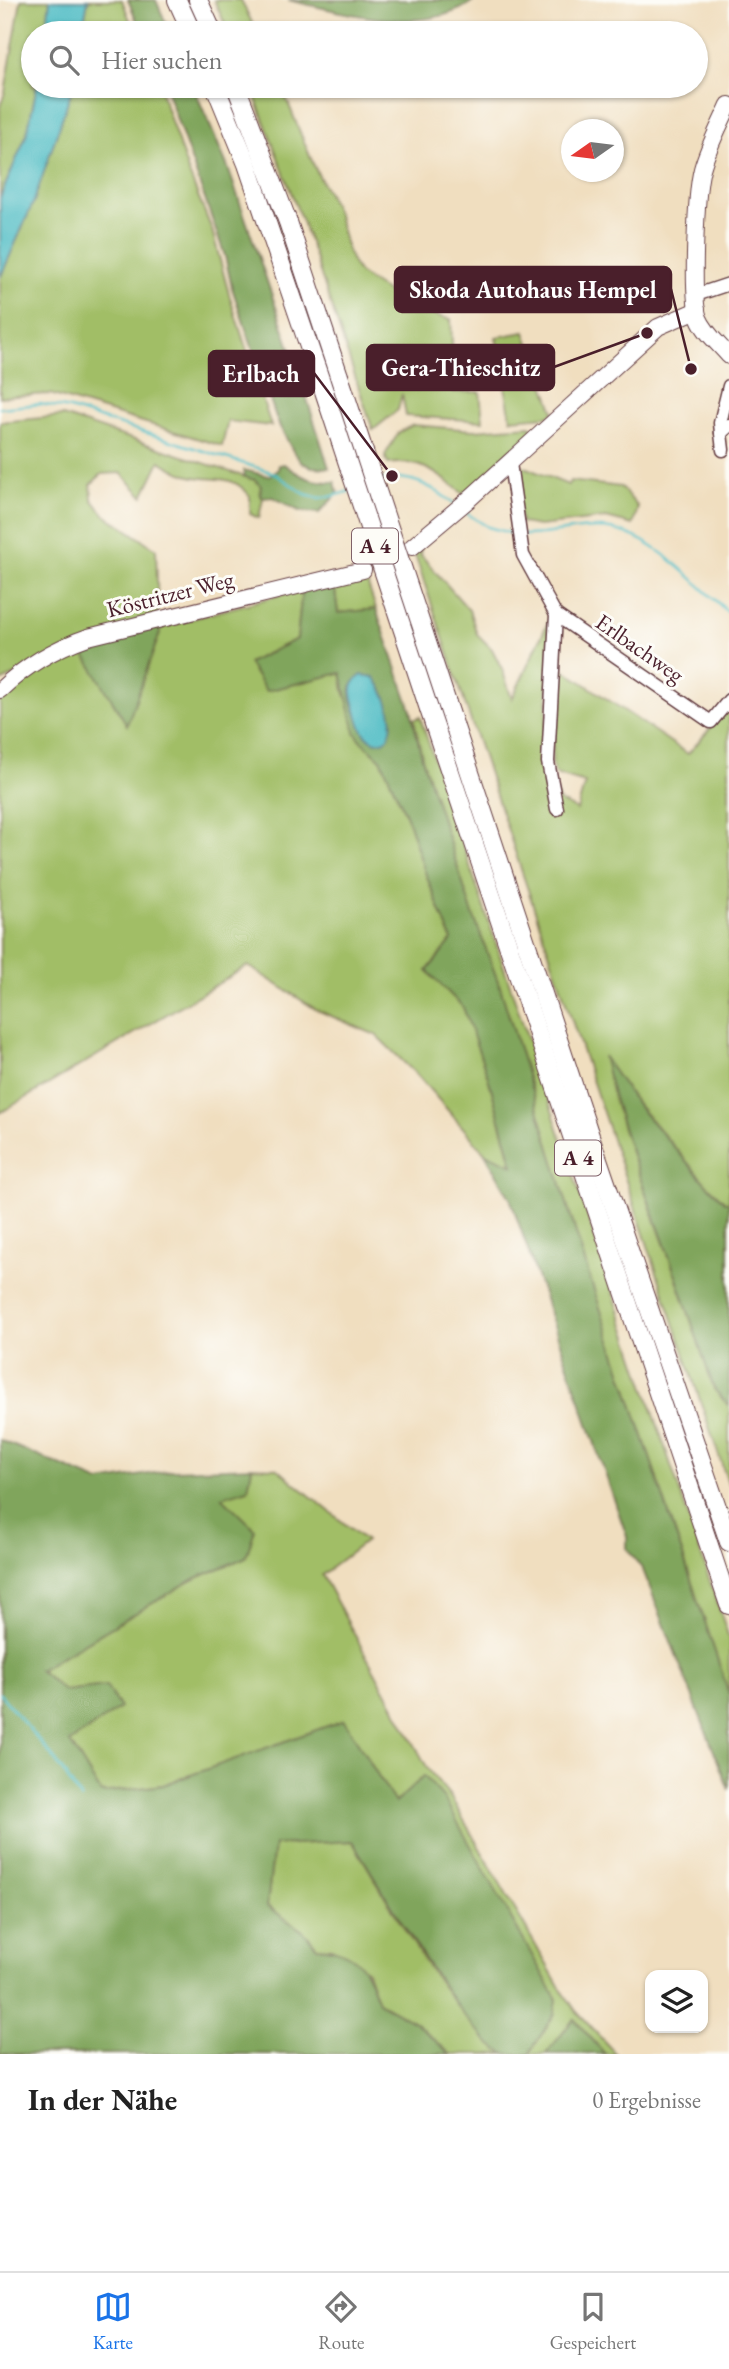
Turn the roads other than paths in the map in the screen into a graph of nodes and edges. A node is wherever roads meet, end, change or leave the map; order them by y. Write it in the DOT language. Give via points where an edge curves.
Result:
graph roads {
  1 [pos="177,0"];
  2 [pos="198,0"];
  3 [pos="187,21"];
  4 [pos="208,21"];
  5 [pos="220,98"];
  6 [pos="241,98"];
  7 [pos="729,105"];
  8 [pos="729,284"];
  9 [pos="696,302"];
  10 [pos="729,356"];
  11 [pos="729,386"];
  12 [pos="725,430"];
  13 [pos="723,450"];
  14 [pos="510,463"];
  15 [pos="412,547"];
  16 [pos="363,570"];
  17 [pos="556,615"];
  18 [pos="0,690"];
  19 [pos="729,700"];
  20 [pos="558,810"];
  21 [pos="729,1542"];
  22 [pos="729,1605"];
  1 -- 3 [label="highway"];
  2 -- 4 [label="highway"];
  5 -- 22 [label="highway, A 4, bridge" via="321,382"];
  6 -- 21 [label="highway, A 4, bridge" via="288,222"];
  7 -- 9 [label="main road" via="702,169 697,198"];
  8 -- 9 [label="street"];
  9 -- 10 [label="main road" via="705,330"];
  9 -- 14 [label="main road" via="657,327"];
  11 -- 12 [label="street" via="720,423"];
  12 -- 13 [label="street"];
  14 -- 15 [label="main road"];
  14 -- 17 [label="street" via="523,555"];
  16 -- 18 [label="main road, Köstritzer Weg" via="88,637 45,656"];
  17 -- 19 [label="street, Erlbachweg" via="711,722"];
  17 -- 20 [label="street" via="548,762"];
}
